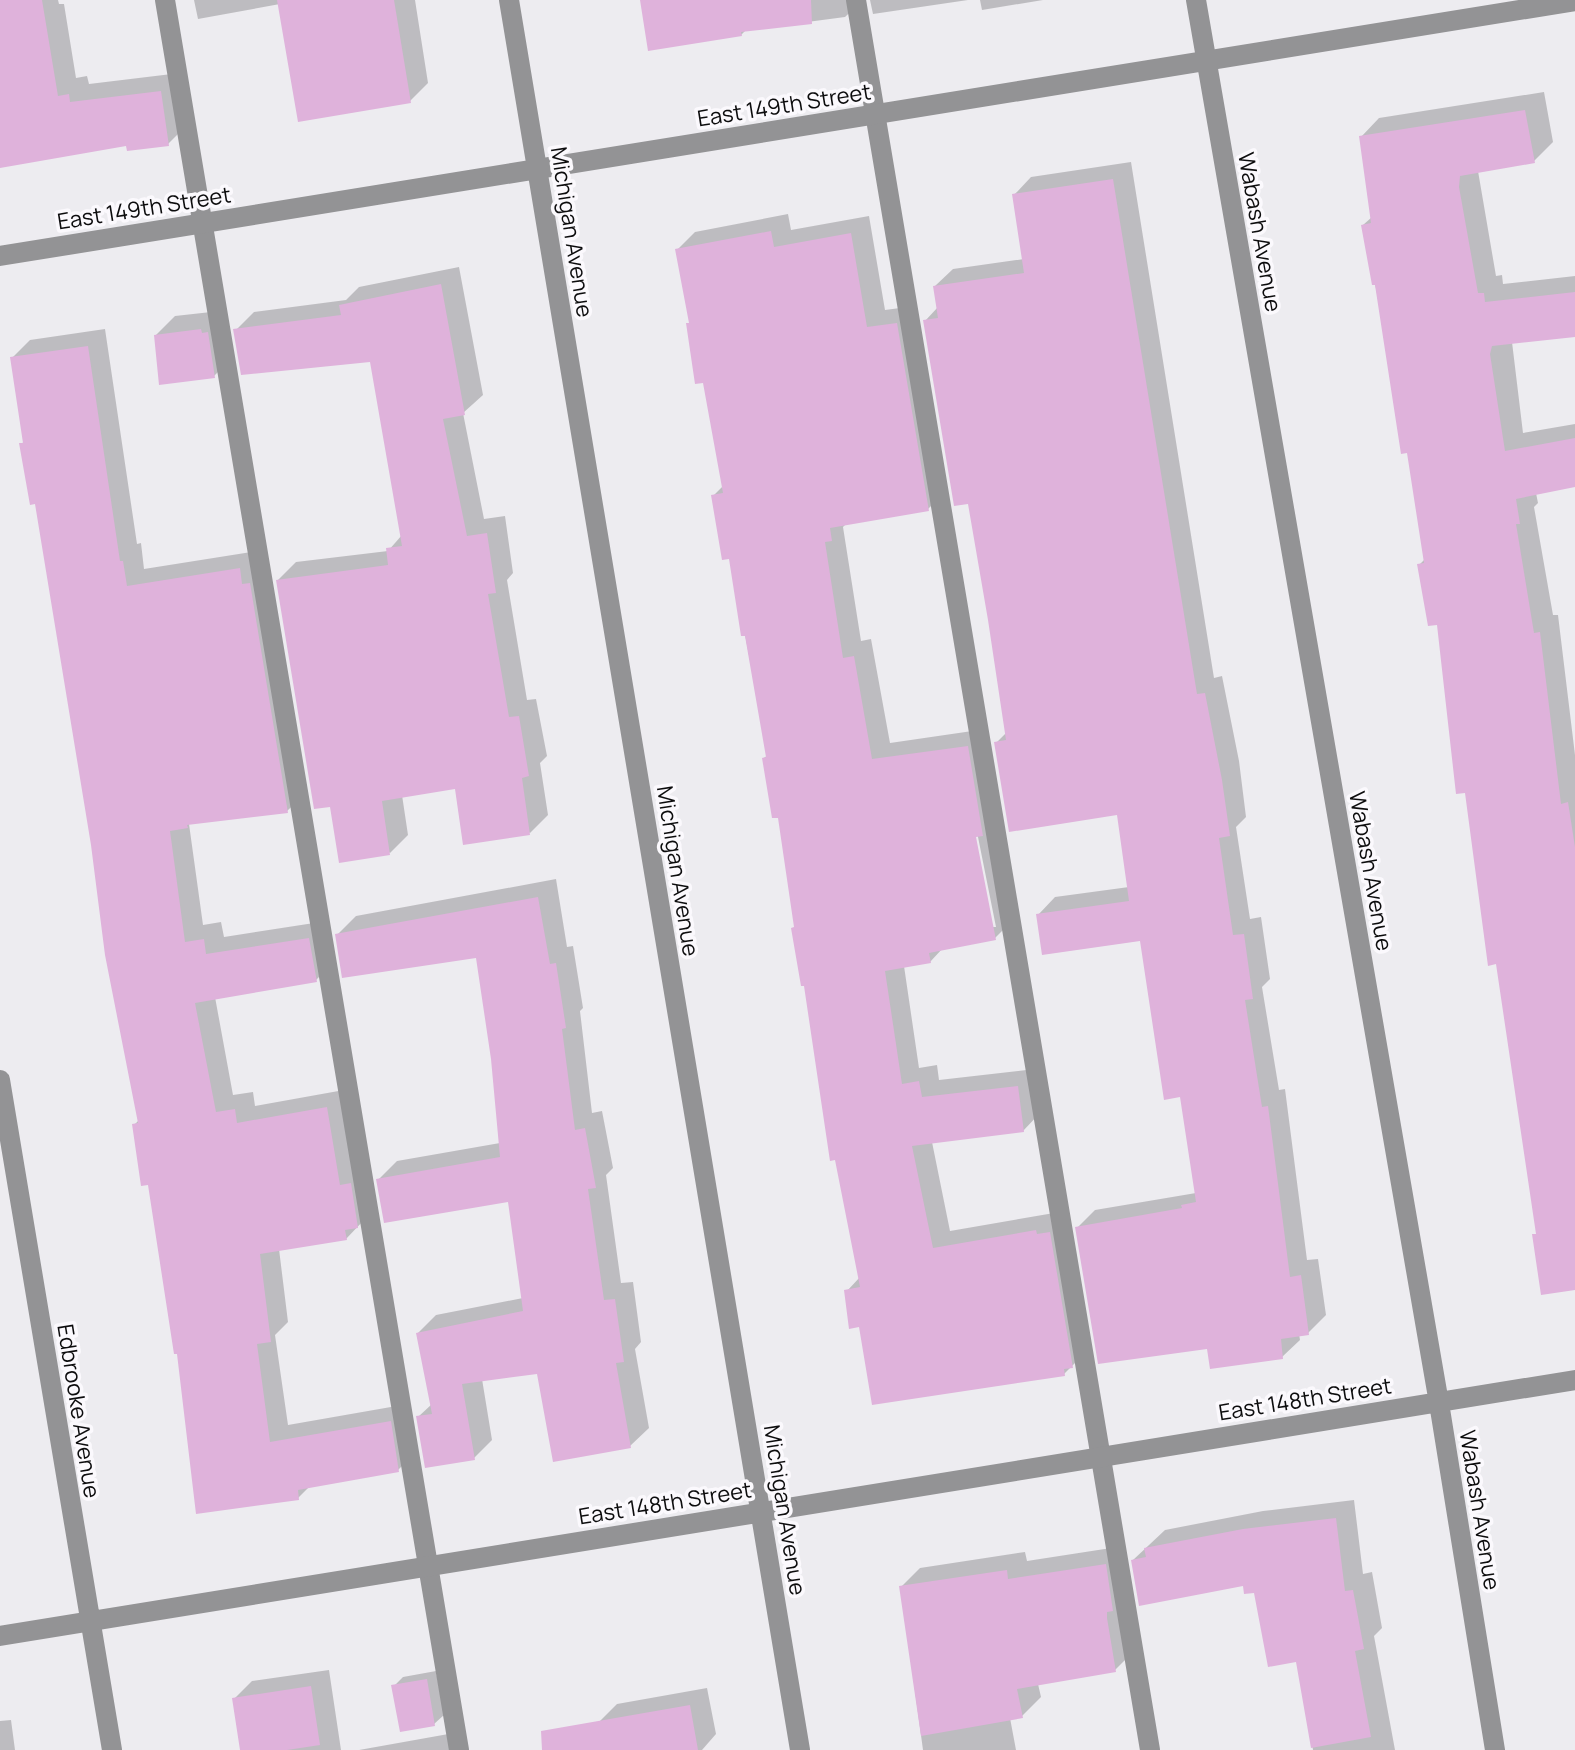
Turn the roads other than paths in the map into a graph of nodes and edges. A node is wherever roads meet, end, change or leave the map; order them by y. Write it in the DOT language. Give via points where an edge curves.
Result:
graph roads {
  1 [pos="165,0"];
  2 [pos="509,0"];
  3 [pos="856,0"];
  4 [pos="1196,0"];
  5 [pos="1575,1"];
  6 [pos="1206,61"];
  7 [pos="875,114"];
  8 [pos="537,169"];
  9 [pos="203,223"];
  10 [pos="0,256"];
  11 [pos="0,1080"];
  12 [pos="1575,1380"];
  13 [pos="1439,1403"];
  14 [pos="1100,1455"];
  15 [pos="760,1511"];
  16 [pos="428,1566"];
  17 [pos="90,1621"];
  18 [pos="0,1636"];
  19 [pos="112,1750"];
  20 [pos="459,1750"];
  21 [pos="800,1750"];
  22 [pos="1150,1750"];
  23 [pos="1495,1750"];
  1 -- 9 [label="street"];
  2 -- 8 [label="street, Michigan Avenue"];
  3 -- 7 [label="street"];
  4 -- 6 [label="street, Wabash Avenue"];
  5 -- 6 [label="street, East 149th Street"];
  6 -- 7 [label="street, East 149th Street"];
  6 -- 13 [label="street, Wabash Avenue"];
  7 -- 8 [label="street, East 149th Street"];
  7 -- 14 [label="street"];
  8 -- 9 [label="street, East 149th Street"];
  8 -- 15 [label="street, Michigan Avenue"];
  9 -- 10 [label="street, East 149th Street"];
  9 -- 16 [label="street"];
  11 -- 17 [label="street, Edbrooke Avenue"];
  12 -- 13 [label="street, East 148th Street"];
  13 -- 14 [label="street, East 148th Street"];
  13 -- 23 [label="street, Wabash Avenue"];
  14 -- 15 [label="street, East 148th Street"];
  14 -- 22 [label="street"];
  15 -- 16 [label="street, East 148th Street"];
  15 -- 21 [label="street, Michigan Avenue"];
  16 -- 17 [label="street, East 148th Street"];
  16 -- 20 [label="street"];
  17 -- 18 [label="street, East 148th Street"];
  17 -- 19 [label="street, Edbrooke Avenue"];
}
